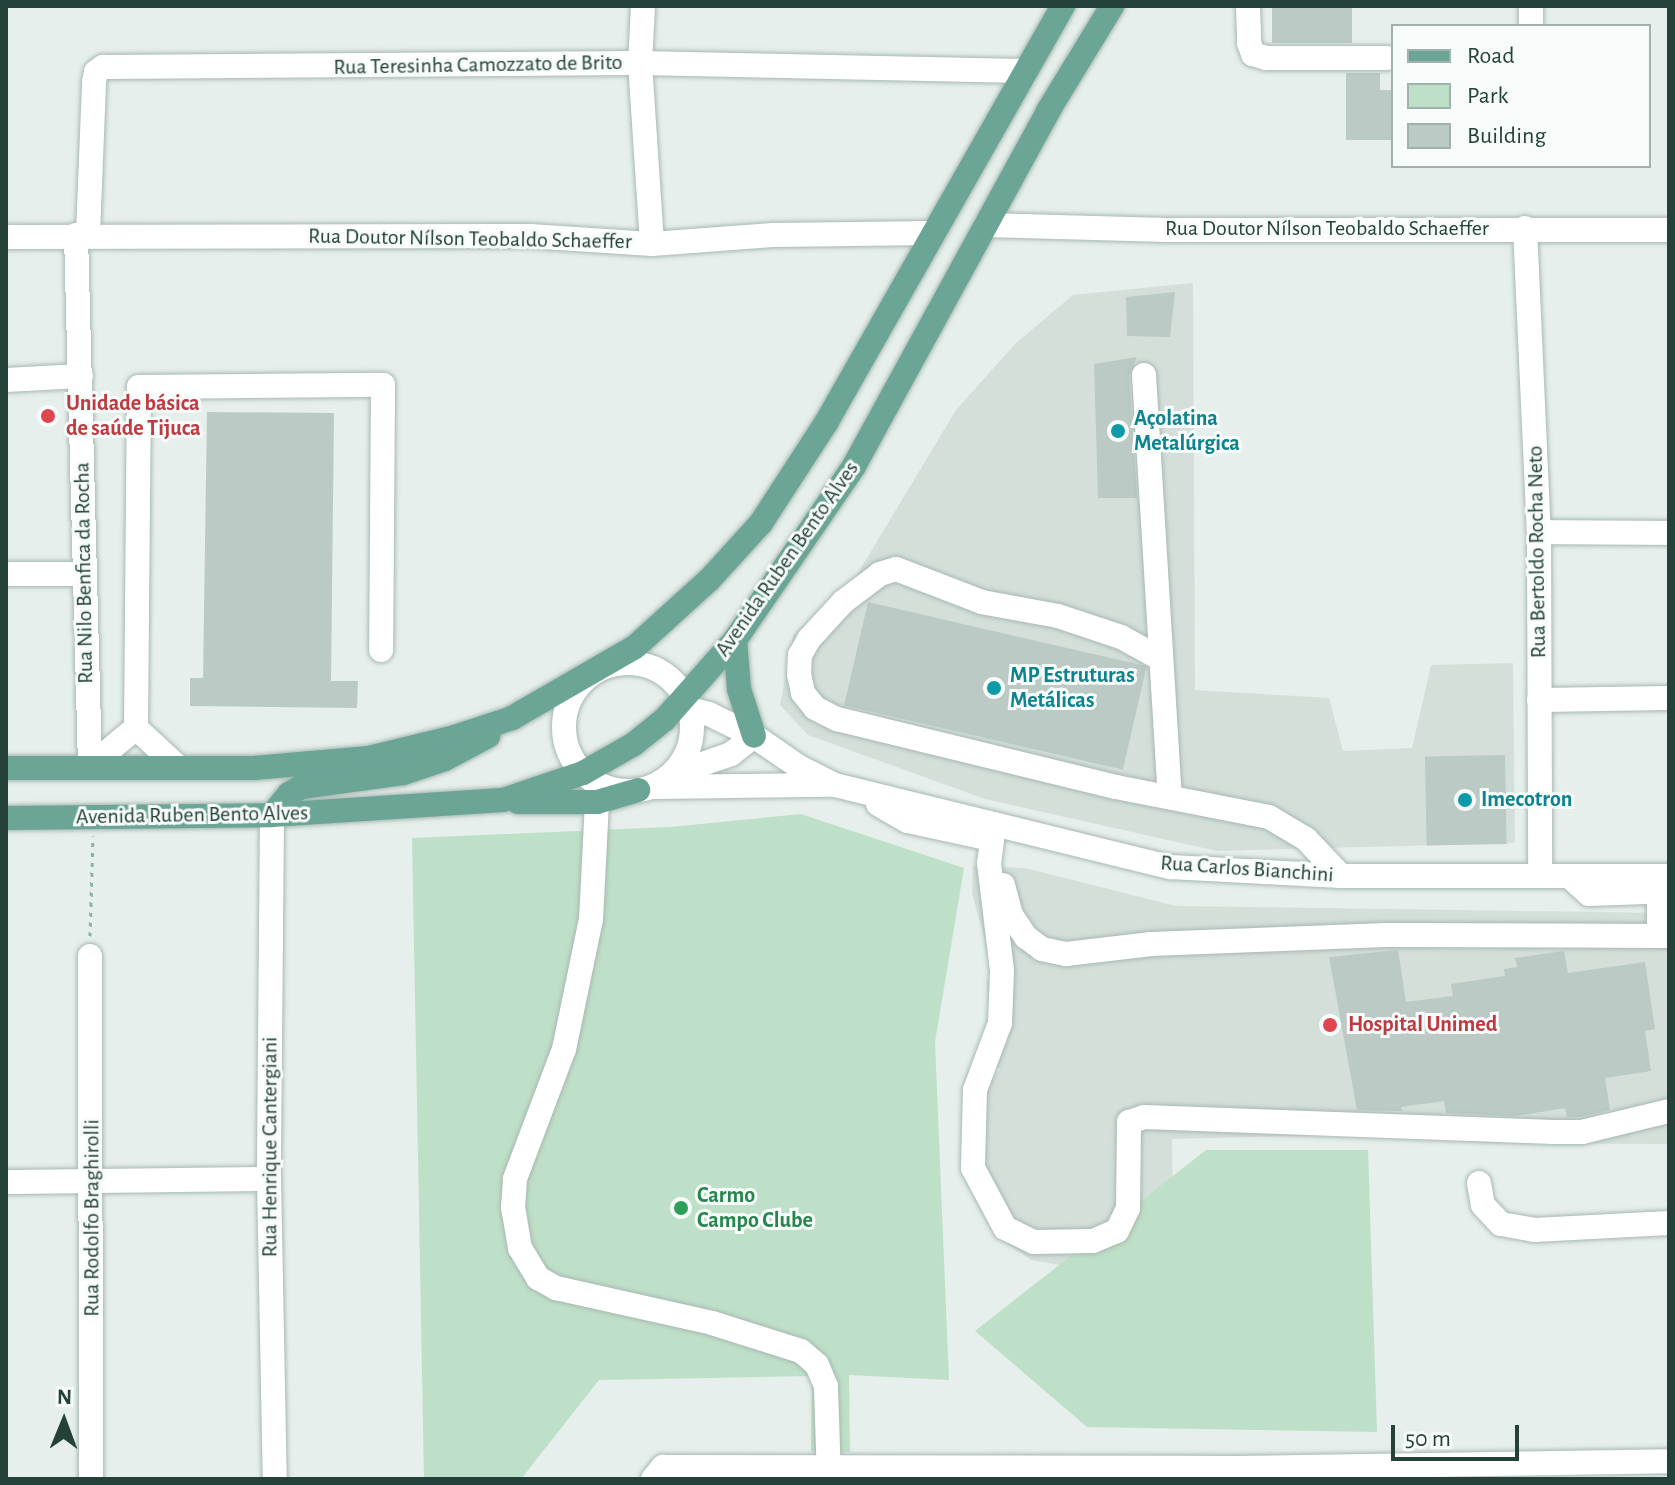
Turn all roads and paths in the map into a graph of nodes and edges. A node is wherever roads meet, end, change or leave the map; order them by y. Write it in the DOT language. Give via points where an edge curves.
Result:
graph roads {
  1 [pos="643,6"];
  2 [pos="1063,6"];
  3 [pos="1112,6"];
  4 [pos="1248,6"];
  5 [pos="1387,58"];
  6 [pos="640,63"];
  7 [pos="1023,71"];
  8 [pos="986,225"];
  9 [pos="1525,228"];
  10 [pos="1669,230"];
  11 [pos="933,233"];
  12 [pos="82,235"];
  13 [pos="6,237"];
  14 [pos="652,244"];
  15 [pos="1144,375"];
  16 [pos="81,376"];
  17 [pos="6,380"];
  18 [pos="1539,532"];
  19 [pos="1669,533"];
  20 [pos="6,574"];
  21 [pos="84,574"];
  22 [pos="735,640"];
  23 [pos="381,650"];
  24 [pos="1161,659"];
  25 [pos="589,675"];
  26 [pos="1669,698"];
  27 [pos="1539,700"];
  28 [pos="688,703"];
  29 [pos="512,718"];
  30 [pos="136,728"];
  31 [pos="754,736"];
  32 [pos="176,765"];
  33 [pos="90,766"];
  34 [pos="6,768"];
  35 [pos="583,773"];
  36 [pos="654,784"];
  37 [pos="841,786"];
  38 [pos="1170,797"];
  39 [pos="503,800"];
  40 [pos="597,802"];
  41 [pos="272,815"];
  42 [pos="93,816"];
  43 [pos="6,818"];
  44 [pos="997,830"];
  45 [pos="1341,876"];
  46 [pos="1540,876"];
  47 [pos="1662,882"];
  48 [pos="999,895"];
  49 [pos="1664,936"];
  50 [pos="90,956"];
  51 [pos="1669,1111"];
  52 [pos="269,1179"];
  53 [pos="93,1181"];
  54 [pos="6,1182"];
  55 [pos="1479,1183"];
  56 [pos="1669,1223"];
  57 [pos="1669,1461"];
  58 [pos="1524,1471"];
  59 [pos="658,1473"];
  60 [pos="1090,1473"];
  61 [pos="829,1474"];
  62 [pos="91,1479"];
  63 [pos="275,1479"];
  1 -- 6 [label="street"];
  2 -- 7 [label="main road, Avenida Ruben Bento Alves"];
  3 -- 8 [label="main road, Avenida Ruben Bento Alves"];
  4 -- 5 [label="street" via="1253,54"];
  6 -- 7 [label="street, Rua Teresinha Camozzato de Brito"];
  6 -- 12 [label="street, Rua Teresinha Camozzato de Brito" via="103,67 94,82"];
  6 -- 14 [label="street"];
  7 -- 11 [label="main road, Avenida Ruben Bento Alves"];
  8 -- 9 [label="street, Rua Doutor Nílson Teobaldo Schaeffer"];
  8 -- 22 [label="main road, Avenida Ruben Bento Alves" via="854,466"];
  9 -- 10 [label="street, Rua Doutor Nílson Teobaldo Schaeffer"];
  9 -- 18 [label="street, Rua Bertoldo Rocha Neto"];
  11 -- 14 [label="street, Rua Doutor Nílson Teobaldo Schaeffer" via="773,235"];
  11 -- 25 [label="main road, Avenida Ruben Bento Alves" via="826,423 761,523 710,579 635,647"];
  12 -- 13 [label="street, Rua Doutor Nílson Teobaldo Schaeffer"];
  12 -- 14 [label="street, Rua Doutor Nílson Teobaldo Schaeffer" via="530,236"];
  12 -- 16 [label="street, Rua Nilo Benfica da Rocha"];
  15 -- 24 [label="street"];
  16 -- 17 [label="street"];
  16 -- 21 [label="street, Rua Nilo Benfica da Rocha"];
  18 -- 19 [label="street"];
  18 -- 27 [label="street, Rua Bertoldo Rocha Neto"];
  20 -- 21 [label="street"];
  21 -- 33 [label="street, Rua Nilo Benfica da Rocha"];
  22 -- 28 [label="main road, Avenida Ruben Bento Alves"];
  22 -- 31 [label="main road" via="739,689"];
  23 -- 30 [label="street" via="383,385 139,387"];
  24 -- 38 [label="street"];
  24 -- 38 [label="street" via="1121,637 1071,620 982,602 896,569 880,574 843,602 809,639 800,655 799,674 803,693 815,708 837,719"];
  25 -- 28 [label="street" via="613,664 635,662 671,679"];
  25 -- 29 [label="main road, Avenida Ruben Bento Alves"];
  25 -- 35 [label="street" via="575,689 563,725 571,758"];
  26 -- 27 [label="street"];
  27 -- 46 [label="street, Rua Bertoldo Rocha Neto"];
  28 -- 31 [label="street, Rua Carlos Bianchini"];
  28 -- 35 [label="main road, Avenida Ruben Bento Alves" via="634,744"];
  28 -- 36 [label="street" via="691,743"];
  29 -- 32 [label="main road, Avenida Ruben Bento Alves" via="369,758 254,768"];
  29 -- 41 [label="main road" via="479,744 403,773 301,787"];
  30 -- 32 [label="street"];
  30 -- 33 [label="street"];
  31 -- 36 [label="street" via="731,754"];
  31 -- 37 [label="street, Rua Carlos Bianchini" via="799,767"];
  32 -- 33 [label="main road, Avenida Ruben Bento Alves"];
  33 -- 34 [label="main road, Avenida Ruben Bento Alves"];
  35 -- 36 [label="street, Rua Carlos Bianchini" via="615,790"];
  35 -- 39 [label="main road, Avenida Ruben Bento Alves"];
  36 -- 37 [label="street, Rua Carlos Bianchini"];
  36 -- 40 [label="main road"];
  37 -- 44 [label="street, Rua Carlos Bianchini"];
  38 -- 45 [label="street" via="1269,817 1306,839"];
  39 -- 40 [label="main road"];
  39 -- 41 [label="main road, Avenida Ruben Bento Alves"];
  40 -- 61 [label="street" via="591,919 564,1049 515,1179 513,1207 520,1248 538,1278 556,1288 712,1323 801,1351 817,1365 826,1386"];
  41 -- 42 [label="main road, Avenida Ruben Bento Alves"];
  41 -- 52 [label="street, Rua Henrique Cantergiani"];
  42 -- 43 [label="main road, Avenida Ruben Bento Alves"];
  42 -- 50 [label="path"];
  44 -- 45 [label="street, Rua Carlos Bianchini" via="1170,867"];
  44 -- 48 [label="street"];
  45 -- 46 [label="street, Rua Carlos Bianchini"];
  46 -- 47 [label="street, Rua Carlos Bianchini"];
  47 -- 49 [label="street"];
  48 -- 49 [label="street" via="1026,937 1042,949 1066,954 1151,944 1386,935"];
  48 -- 51 [label="street" via="1000,1023 975,1090 973,1168 1005,1228 1034,1242 1093,1241 1117,1231 1128,1208 1129,1122 1144,1117 1554,1132 1607,1127"];
  50 -- 53 [label="street, Rua Rodolfo Braghirolli"];
  52 -- 53 [label="street"];
  52 -- 63 [label="street, Rua Henrique Cantergiani"];
  53 -- 54 [label="street"];
  53 -- 62 [label="street, Rua Rodolfo Braghirolli"];
  55 -- 56 [label="street" via="1483,1205 1501,1224 1534,1230"];
  57 -- 58 [label="street"];
  58 -- 60 [label="street"];
  59 -- 61 [label="street"];
  60 -- 61 [label="street"];
}
